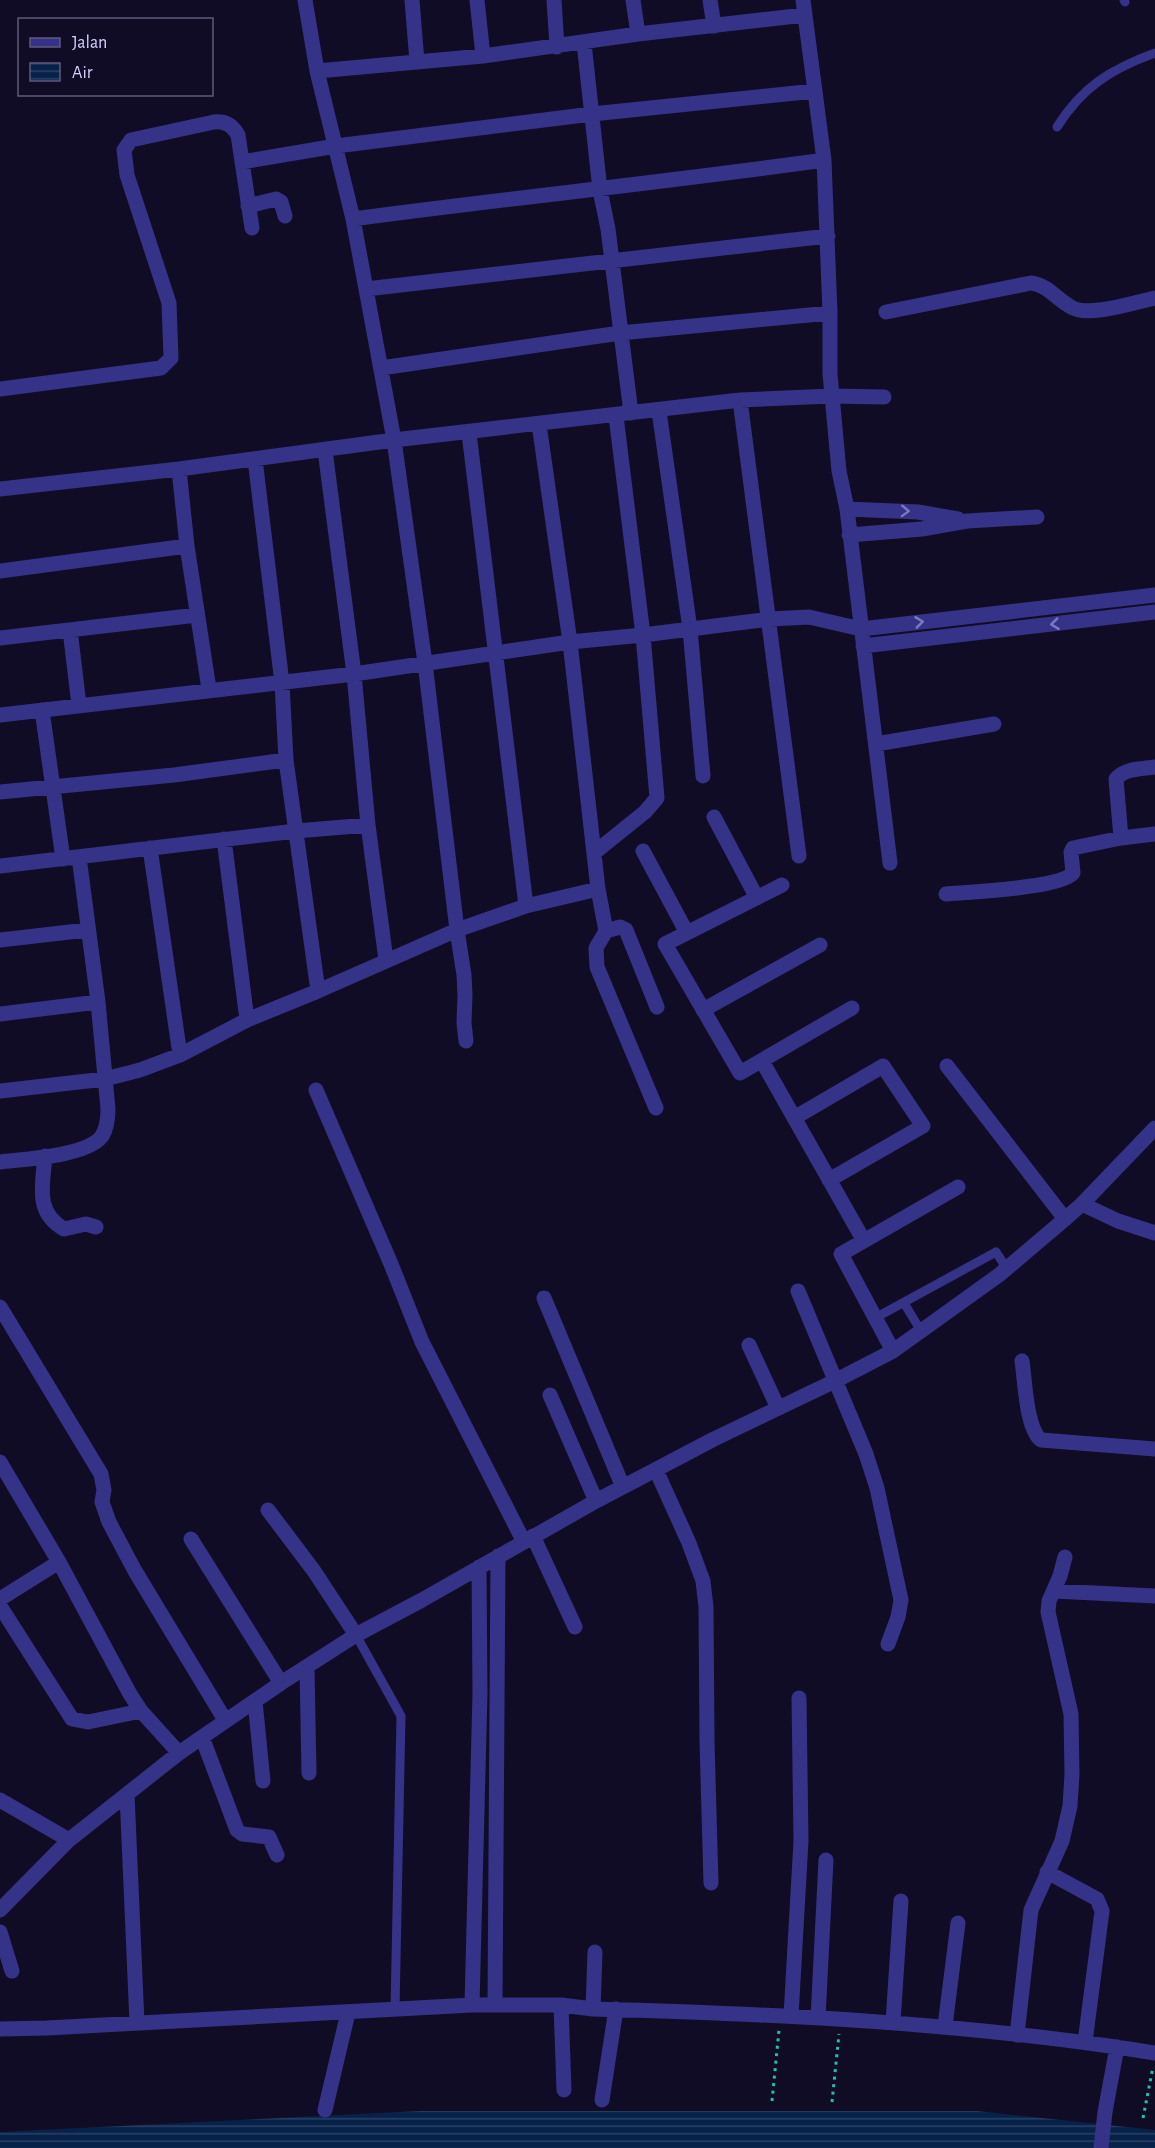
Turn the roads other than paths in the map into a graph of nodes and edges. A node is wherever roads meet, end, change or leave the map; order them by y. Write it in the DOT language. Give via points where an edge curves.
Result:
graph roads {
  1 [pos="305,0"];
  2 [pos="412,0"];
  3 [pos="477,0"];
  4 [pos="554,0"];
  5 [pos="633,0"];
  6 [pos="710,0"];
  7 [pos="804,7"];
  8 [pos="714,26"];
  9 [pos="638,34"];
  10 [pos="584,43"];
  11 [pos="557,47"];
  12 [pos="1155,53"];
  13 [pos="483,56"];
  14 [pos="417,62"];
  15 [pos="317,71"];
  16 [pos="815,91"];
  17 [pos="592,114"];
  18 [pos="1057,127"];
  19 [pos="336,146"];
  20 [pos="824,160"];
  21 [pos="242,162"];
  22 [pos="600,190"];
  23 [pos="248,206"];
  24 [pos="285,216"];
  25 [pos="353,219"];
  26 [pos="252,228"];
  27 [pos="828,236"];
  28 [pos="612,261"];
  29 [pos="366,289"];
  30 [pos="1155,298"];
  31 [pos="886,312"];
  32 [pos="830,313"];
  33 [pos="620,333"];
  34 [pos="381,368"];
  35 [pos="0,389"];
  36 [pos="831,396"];
  37 [pos="884,397"];
  38 [pos="740,400"];
  39 [pos="659,411"];
  40 [pos="623,414"];
  41 [pos="539,424"];
  42 [pos="469,433"];
  43 [pos="393,440"];
  44 [pos="325,450"];
  45 [pos="255,459"];
  46 [pos="179,469"];
  47 [pos="0,489"];
  48 [pos="847,509"];
  49 [pos="1037,517"];
  50 [pos="967,521"];
  51 [pos="849,536"];
  52 [pos="187,546"];
  53 [pos="0,570"];
  54 [pos="1155,595"];
  55 [pos="1128,597"];
  56 [pos="1076,602"];
  57 [pos="1155,612"];
  58 [pos="197,615"];
  59 [pos="1132,615"];
  60 [pos="770,619"];
  61 [pos="1080,621"];
  62 [pos="690,629"];
  63 [pos="861,629"];
  64 [pos="70,630"];
  65 [pos="643,635"];
  66 [pos="0,638"];
  67 [pos="570,642"];
  68 [pos="863,646"];
  69 [pos="496,653"];
  70 [pos="426,663"];
  71 [pos="354,674"];
  72 [pos="282,682"];
  73 [pos="209,689"];
  74 [pos="79,705"];
  75 [pos="42,710"];
  76 [pos="0,715"];
  77 [pos="994,724"];
  78 [pos="876,744"];
  79 [pos="286,760"];
  80 [pos="1155,767"];
  81 [pos="704,776"];
  82 [pos="51,786"];
  83 [pos="0,792"];
  84 [pos="714,817"];
  85 [pos="368,825"];
  86 [pos="296,831"];
  87 [pos="1155,834"];
  88 [pos="1121,838"];
  89 [pos="224,839"];
  90 [pos="150,848"];
  91 [pos="643,851"];
  92 [pos="594,853"];
  93 [pos="799,856"];
  94 [pos="79,857"];
  95 [pos="63,859"];
  96 [pos="890,863"];
  97 [pos="0,866"];
  98 [pos="782,885"];
  99 [pos="598,889"];
  100 [pos="946,894"];
  101 [pos="757,898"];
  102 [pos="526,906"];
  103 [pos="87,930"];
  104 [pos="457,930"];
  105 [pos="606,931"];
  106 [pos="687,933"];
  107 [pos="0,940"];
  108 [pos="820,945"];
  109 [pos="386,960"];
  110 [pos="318,991"];
  111 [pos="98,1002"];
  112 [pos="657,1007"];
  113 [pos="852,1008"];
  114 [pos="703,1010"];
  115 [pos="0,1014"];
  116 [pos="247,1020"];
  117 [pos="466,1041"];
  118 [pos="180,1055"];
  119 [pos="762,1061"];
  120 [pos="947,1066"];
  121 [pos="105,1079"];
  122 [pos="316,1090"];
  123 [pos="0,1091"];
  124 [pos="656,1108"];
  125 [pos="794,1118"];
  126 [pos="1155,1128"];
  127 [pos="45,1156"];
  128 [pos="0,1162"];
  129 [pos="829,1180"];
  130 [pos="957,1187"];
  131 [pos="1082,1204"];
  132 [pos="1065,1219"];
  133 [pos="96,1227"];
  134 [pos="1155,1233"];
  135 [pos="864,1241"];
  136 [pos="1007,1269"];
  137 [pos="798,1291"];
  138 [pos="544,1298"];
  139 [pos="904,1303"];
  140 [pos="0,1307"];
  141 [pos="876,1318"];
  142 [pos="921,1331"];
  143 [pos="749,1345"];
  144 [pos="893,1350"];
  145 [pos="1022,1361"];
  146 [pos="837,1380"];
  147 [pos="550,1395"];
  148 [pos="778,1408"];
  149 [pos="1155,1449"];
  150 [pos="2,1469"];
  151 [pos="656,1470"];
  152 [pos="623,1487"];
  153 [pos="596,1501"];
  154 [pos="268,1510"];
  155 [pos="190,1539"];
  156 [pos="529,1539"];
  157 [pos="498,1556"];
  158 [pos="1065,1557"];
  159 [pos="59,1562"];
  160 [pos="479,1567"];
  161 [pos="1054,1591"];
  162 [pos="1155,1596"];
  163 [pos="0,1599"];
  164 [pos="0,1606"];
  165 [pos="575,1627"];
  166 [pos="356,1635"];
  167 [pos="888,1644"];
  168 [pos="307,1668"];
  169 [pos="281,1683"];
  170 [pos="799,1698"];
  171 [pos="255,1701"];
  172 [pos="141,1711"];
  173 [pos="225,1720"];
  174 [pos="202,1737"];
  175 [pos="179,1754"];
  176 [pos="309,1773"];
  177 [pos="262,1781"];
  178 [pos="127,1794"];
  179 [pos="0,1800"];
  180 [pos="69,1840"];
  181 [pos="277,1855"];
  182 [pos="826,1860"];
  183 [pos="1047,1872"];
  184 [pos="711,1883"];
  185 [pos="901,1901"];
  186 [pos="0,1910"];
  187 [pos="958,1923"];
  188 [pos="0,1932"];
  189 [pos="595,1952"];
  190 [pos="12,1971"];
  191 [pos="472,2005"];
  192 [pos="495,2005"];
  193 [pos="561,2005"];
  194 [pos="593,2008"];
  195 [pos="395,2009"];
  196 [pos="616,2009"];
  197 [pos="348,2013"];
  198 [pos="786,2016"];
  199 [pos="818,2018"];
  200 [pos="893,2022"];
  201 [pos="137,2023"];
  202 [pos="945,2026"];
  203 [pos="0,2029"];
  204 [pos="1017,2035"];
  205 [pos="1085,2042"];
  206 [pos="1117,2047"];
  207 [pos="1154,2060"];
  208 [pos="564,2090"];
  209 [pos="602,2100"];
  210 [pos="326,2110"];
  211 [pos="1101,2148"];
  1 -- 15 [label="street"];
  2 -- 14 [label="street"];
  3 -- 13 [label="street"];
  4 -- 11 [label="street"];
  5 -- 9 [label="street"];
  6 -- 8 [label="street"];
  7 -- 8 [label="street"];
  7 -- 16 [label="street"];
  8 -- 9 [label="street"];
  9 -- 10 [label="street"];
  10 -- 11 [label="street"];
  10 -- 17 [label="street"];
  11 -- 13 [label="street"];
  12 -- 18 [label="lane" via="1089,88 1070,106"];
  13 -- 14 [label="street"];
  14 -- 15 [label="street"];
  15 -- 19 [label="street"];
  16 -- 17 [label="street"];
  16 -- 20 [label="street"];
  17 -- 19 [label="street"];
  17 -- 22 [label="street"];
  19 -- 21 [label="street"];
  19 -- 25 [label="street"];
  20 -- 22 [label="street"];
  20 -- 27 [label="street"];
  21 -- 23 [label="street"];
  21 -- 35 [label="street" via="238,135 222,121 134,138 125,146 127,174 169,303 172,355 166,364 161,368"];
  22 -- 25 [label="street"];
  22 -- 28 [label="street"];
  23 -- 24 [label="street" via="276,199 281,202"];
  23 -- 26 [label="street"];
  25 -- 29 [label="street"];
  27 -- 28 [label="street"];
  27 -- 32 [label="street"];
  28 -- 29 [label="street"];
  28 -- 33 [label="street"];
  29 -- 34 [label="street"];
  30 -- 31 [label="street" via="1084,312 1072,309 1041,284 1031,283"];
  32 -- 33 [label="street"];
  32 -- 36 [label="street"];
  33 -- 34 [label="street"];
  33 -- 40 [label="street"];
  34 -- 43 [label="street"];
  36 -- 37 [label="street"];
  36 -- 38 [label="street"];
  36 -- 48 [label="street"];
  38 -- 39 [label="street"];
  38 -- 60 [label="street"];
  39 -- 40 [label="street"];
  39 -- 62 [label="street"];
  40 -- 41 [label="street"];
  40 -- 65 [label="street"];
  41 -- 42 [label="street"];
  41 -- 67 [label="street"];
  42 -- 43 [label="street"];
  42 -- 69 [label="street"];
  43 -- 44 [label="street"];
  43 -- 70 [label="street"];
  44 -- 45 [label="street"];
  44 -- 71 [label="street"];
  45 -- 46 [label="street"];
  45 -- 72 [label="street"];
  46 -- 47 [label="street"];
  46 -- 52 [label="street"];
  48 -- 50 [label="street, one-way" via="918,512"];
  48 -- 51 [label="street"];
  49 -- 50 [label="street"];
  50 -- 51 [label="street"];
  51 -- 63 [label="street"];
  52 -- 53 [label="street"];
  52 -- 58 [label="street"];
  54 -- 55 [label="street"];
  55 -- 56 [label="street"];
  55 -- 59 [label="street"];
  56 -- 61 [label="street"];
  63 -- 56 [label="street, one-way"];
  57 -- 59 [label="street"];
  58 -- 64 [label="street"];
  58 -- 73 [label="street"];
  59 -- 61 [label="street"];
  60 -- 62 [label="street"];
  60 -- 63 [label="street" via="809,617"];
  60 -- 93 [label="street"];
  61 -- 68 [label="street, one-way"];
  62 -- 65 [label="street"];
  62 -- 81 [label="street"];
  63 -- 68 [label="street"];
  64 -- 66 [label="street"];
  64 -- 74 [label="street"];
  65 -- 67 [label="street"];
  65 -- 92 [label="street" via="657,798"];
  67 -- 69 [label="street"];
  67 -- 92 [label="street"];
  68 -- 78 [label="street"];
  69 -- 70 [label="street"];
  69 -- 102 [label="street"];
  70 -- 71 [label="street"];
  70 -- 104 [label="street"];
  71 -- 72 [label="street"];
  71 -- 85 [label="street"];
  72 -- 73 [label="street"];
  72 -- 79 [label="street"];
  73 -- 74 [label="street"];
  74 -- 75 [label="street"];
  75 -- 76 [label="street"];
  75 -- 82 [label="street"];
  77 -- 78 [label="street"];
  78 -- 96 [label="street"];
  79 -- 82 [label="street"];
  79 -- 86 [label="street"];
  80 -- 88 [label="street" via="1130,770 1116,779"];
  82 -- 83 [label="street"];
  82 -- 95 [label="street"];
  84 -- 101 [label="street"];
  85 -- 86 [label="street"];
  85 -- 109 [label="street"];
  86 -- 89 [label="street"];
  86 -- 110 [label="street"];
  87 -- 88 [label="street"];
  88 -- 100 [label="street" via="1073,848 1073,872 1069,878"];
  89 -- 90 [label="street"];
  89 -- 116 [label="street"];
  90 -- 94 [label="street"];
  90 -- 118 [label="street"];
  91 -- 106 [label="street"];
  92 -- 99 [label="street"];
  94 -- 95 [label="street"];
  94 -- 103 [label="street"];
  95 -- 97 [label="street"];
  98 -- 101 [label="street"];
  99 -- 102 [label="street"];
  99 -- 105 [label="street"];
  101 -- 106 [label="street"];
  102 -- 104 [label="street"];
  103 -- 107 [label="street"];
  103 -- 111 [label="street"];
  104 -- 109 [label="street"];
  104 -- 117 [label="street"];
  105 -- 112 [label="street" via="620,927 626,930"];
  105 -- 124 [label="street" via="596,948 597,967"];
  106 -- 114 [label="street" via="665,944"];
  108 -- 114 [label="street"];
  109 -- 110 [label="street"];
  110 -- 116 [label="street"];
  111 -- 115 [label="street"];
  111 -- 121 [label="street"];
  113 -- 119 [label="street"];
  114 -- 119 [label="street" via="740,1073"];
  116 -- 118 [label="street"];
  118 -- 121 [label="street"];
  119 -- 125 [label="street"];
  120 -- 132 [label="street"];
  121 -- 123 [label="street"];
  121 -- 127 [label="street" via="108,1120 102,1136 69,1153"];
  122 -- 156 [label="street" via="422,1342"];
  125 -- 129 [label="street"];
  125 -- 129 [label="street" via="883,1066 923,1126"];
  126 -- 131 [label="street"];
  127 -- 128 [label="street"];
  127 -- 133 [label="street" via="40,1188 49,1216 64,1229 86,1224"];
  129 -- 135 [label="street"];
  130 -- 135 [label="street"];
  131 -- 132 [label="street"];
  131 -- 134 [label="street"];
  132 -- 136 [label="street"];
  135 -- 141 [label="street" via="841,1254"];
  136 -- 139 [label="lane" via="996,1252"];
  136 -- 142 [label="street"];
  137 -- 146 [label="street"];
  138 -- 152 [label="street"];
  139 -- 141 [label="lane"];
  139 -- 142 [label="lane"];
  140 -- 173 [label="street" via="101,1474 102,1502 109,1522"];
  141 -- 144 [label="street"];
  142 -- 144 [label="street"];
  143 -- 148 [label="street"];
  144 -- 146 [label="street"];
  145 -- 149 [label="street" via="1031,1425 1041,1440"];
  146 -- 148 [label="street"];
  146 -- 167 [label="street" via="877,1488 900,1594 900,1611"];
  147 -- 153 [label="street"];
  148 -- 151 [label="street"];
  150 -- 159 [label="street"];
  151 -- 152 [label="street"];
  151 -- 184 [label="street" via="689,1543 704,1588"];
  152 -- 153 [label="street"];
  153 -- 156 [label="street"];
  154 -- 166 [label="street"];
  155 -- 169 [label="street"];
  156 -- 157 [label="street"];
  156 -- 165 [label="street"];
  157 -- 160 [label="street"];
  157 -- 192 [label="street"];
  158 -- 161 [label="street"];
  159 -- 163 [label="street"];
  159 -- 172 [label="street"];
  160 -- 166 [label="street"];
  160 -- 191 [label="street" via="480,1693"];
  161 -- 162 [label="street"];
  161 -- 183 [label="street" via="1048,1619 1070,1703 1072,1774 1062,1841"];
  164 -- 172 [label="street" via="72,1719 88,1722"];
  166 -- 168 [label="street"];
  166 -- 195 [label="lane" via="401,1716"];
  168 -- 169 [label="street"];
  168 -- 176 [label="street"];
  169 -- 171 [label="street"];
  170 -- 198 [label="street" via="801,1831"];
  171 -- 173 [label="street"];
  171 -- 177 [label="street"];
  172 -- 175 [label="street"];
  173 -- 174 [label="street"];
  174 -- 175 [label="street"];
  174 -- 181 [label="street" via="237,1830 269,1837"];
  175 -- 178 [label="street"];
  178 -- 180 [label="street"];
  178 -- 201 [label="street"];
  179 -- 180 [label="street"];
  180 -- 186 [label="street"];
  182 -- 199 [label="street"];
  183 -- 204 [label="street" via="1031,1910"];
  183 -- 205 [label="street" via="1097,1899 1102,1911"];
  185 -- 200 [label="street"];
  187 -- 202 [label="street"];
  188 -- 190 [label="street"];
  189 -- 194 [label="street"];
  191 -- 192 [label="street"];
  191 -- 195 [label="street"];
  192 -- 193 [label="street"];
  193 -- 194 [label="street"];
  193 -- 208 [label="street"];
  194 -- 196 [label="street"];
  195 -- 197 [label="street"];
  196 -- 198 [label="street"];
  196 -- 209 [label="street"];
  197 -- 201 [label="street"];
  197 -- 210 [label="street"];
  198 -- 199 [label="street"];
  199 -- 200 [label="street"];
  200 -- 202 [label="street"];
  201 -- 203 [label="street"];
  202 -- 204 [label="street"];
  204 -- 205 [label="street"];
  205 -- 206 [label="street"];
  206 -- 207 [label="street"];
  206 -- 211 [label="street"];
}
